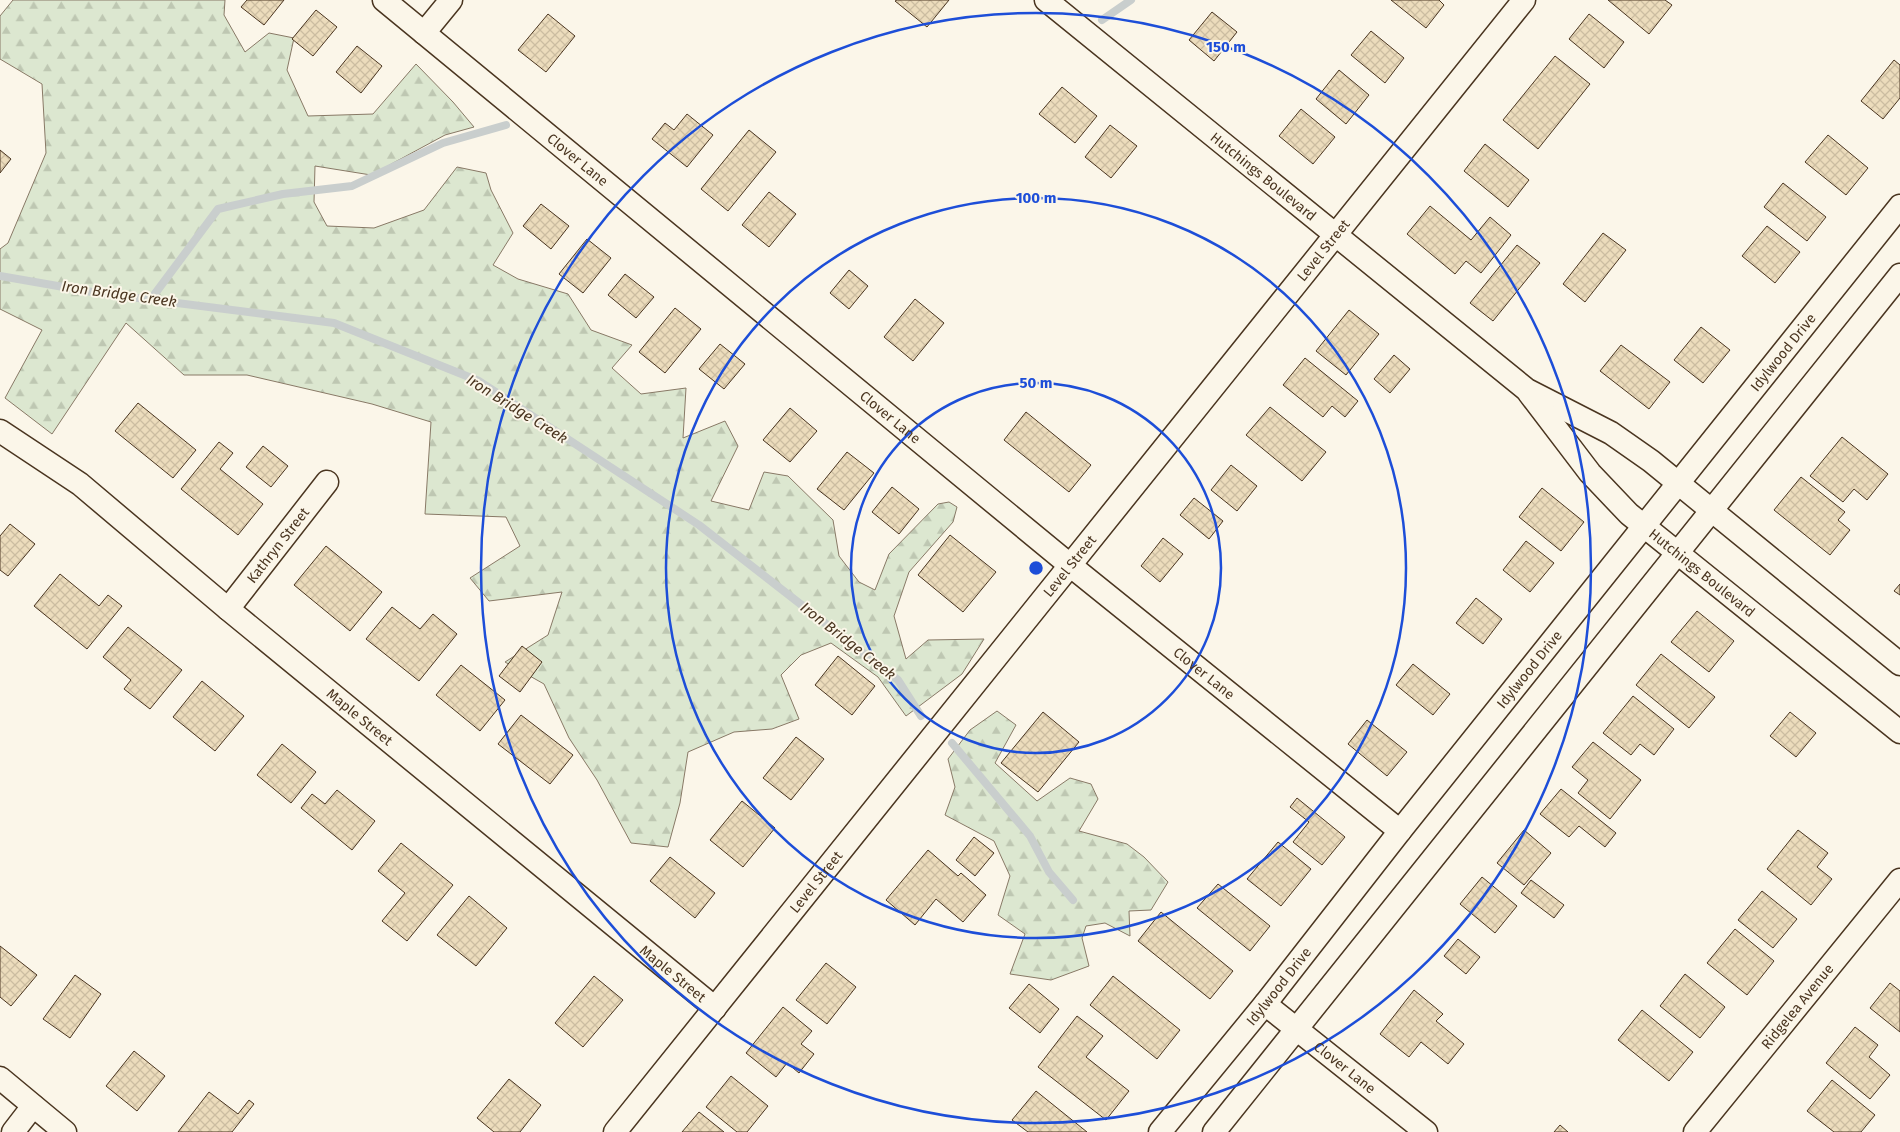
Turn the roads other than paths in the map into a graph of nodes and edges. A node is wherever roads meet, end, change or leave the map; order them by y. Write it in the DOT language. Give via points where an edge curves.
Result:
graph roads {
  1 [pos="384,0"];
  2 [pos="451,0"];
  3 [pos="1046,0"];
  4 [pos="1524,0"];
  5 [pos="424,33"];
  6 [pos="1900,206"];
  7 [pos="1335,236"];
  8 [pos="1900,275"];
  9 [pos="1527,390"];
  10 [pos="0,431"];
  11 [pos="327,482"];
  12 [pos="1678,483"];
  13 [pos="1711,509"];
  14 [pos="1643,527"];
  15 [pos="1677,553"];
  16 [pos="1071,566"];
  17 [pos="228,609"];
  18 [pos="1900,664"];
  19 [pos="1900,732"];
  20 [pos="1400,831"];
  21 [pos="1900,880"];
  22 [pos="1265,1004"];
  23 [pos="715,1008"];
  24 [pos="1297,1028"];
  25 [pos="0,1078"];
  26 [pos="33,1106"];
  27 [pos="13,1132"];
  28 [pos="65,1132"];
  29 [pos="615,1132"];
  30 [pos="1160,1132"];
  31 [pos="1214,1132"];
  32 [pos="1426,1132"];
  33 [pos="1695,1132"];
  1 -- 5 [label="street, Clover Lane"];
  2 -- 5 [label="street"];
  3 -- 7 [label="street, Hutchings Boulevard"];
  4 -- 7 [label="street, Level Street"];
  5 -- 16 [label="street, Clover Lane"];
  6 -- 12 [label="street, Idylwood Drive"];
  7 -- 9 [label="street, Hutchings Boulevard"];
  7 -- 16 [label="street, Level Street"];
  8 -- 13 [label="street"];
  9 -- 12 [label="street, Hutchings Boulevard" via="1611,433"];
  9 -- 14 [label="street, Hutchings Boulevard" via="1612,499"];
  10 -- 17 [label="street, Maple Street" via="80,484"];
  11 -- 17 [label="street, Kathryn Street"];
  12 -- 13 [label="street, Hutchings Boulevard"];
  12 -- 14 [label="street, Idylwood Drive"];
  13 -- 15 [label="street"];
  13 -- 18 [label="street, Hutchings Boulevard"];
  14 -- 15 [label="street, Hutchings Boulevard"];
  14 -- 20 [label="street, Idylwood Drive"];
  15 -- 19 [label="street, Hutchings Boulevard"];
  15 -- 24 [label="street"];
  16 -- 20 [label="street, Clover Lane"];
  16 -- 23 [label="street, Level Street"];
  17 -- 23 [label="street, Maple Street"];
  20 -- 22 [label="street, Idylwood Drive"];
  21 -- 33 [label="street, Ridgelea Avenue"];
  22 -- 24 [label="street, Clover Lane"];
  22 -- 30 [label="street, Idylwood Drive"];
  23 -- 29 [label="street, Level Street"];
  24 -- 31 [label="street"];
  24 -- 32 [label="street, Clover Lane"];
  25 -- 26 [label="street"];
  26 -- 27 [label="street"];
  26 -- 28 [label="street"];
}
